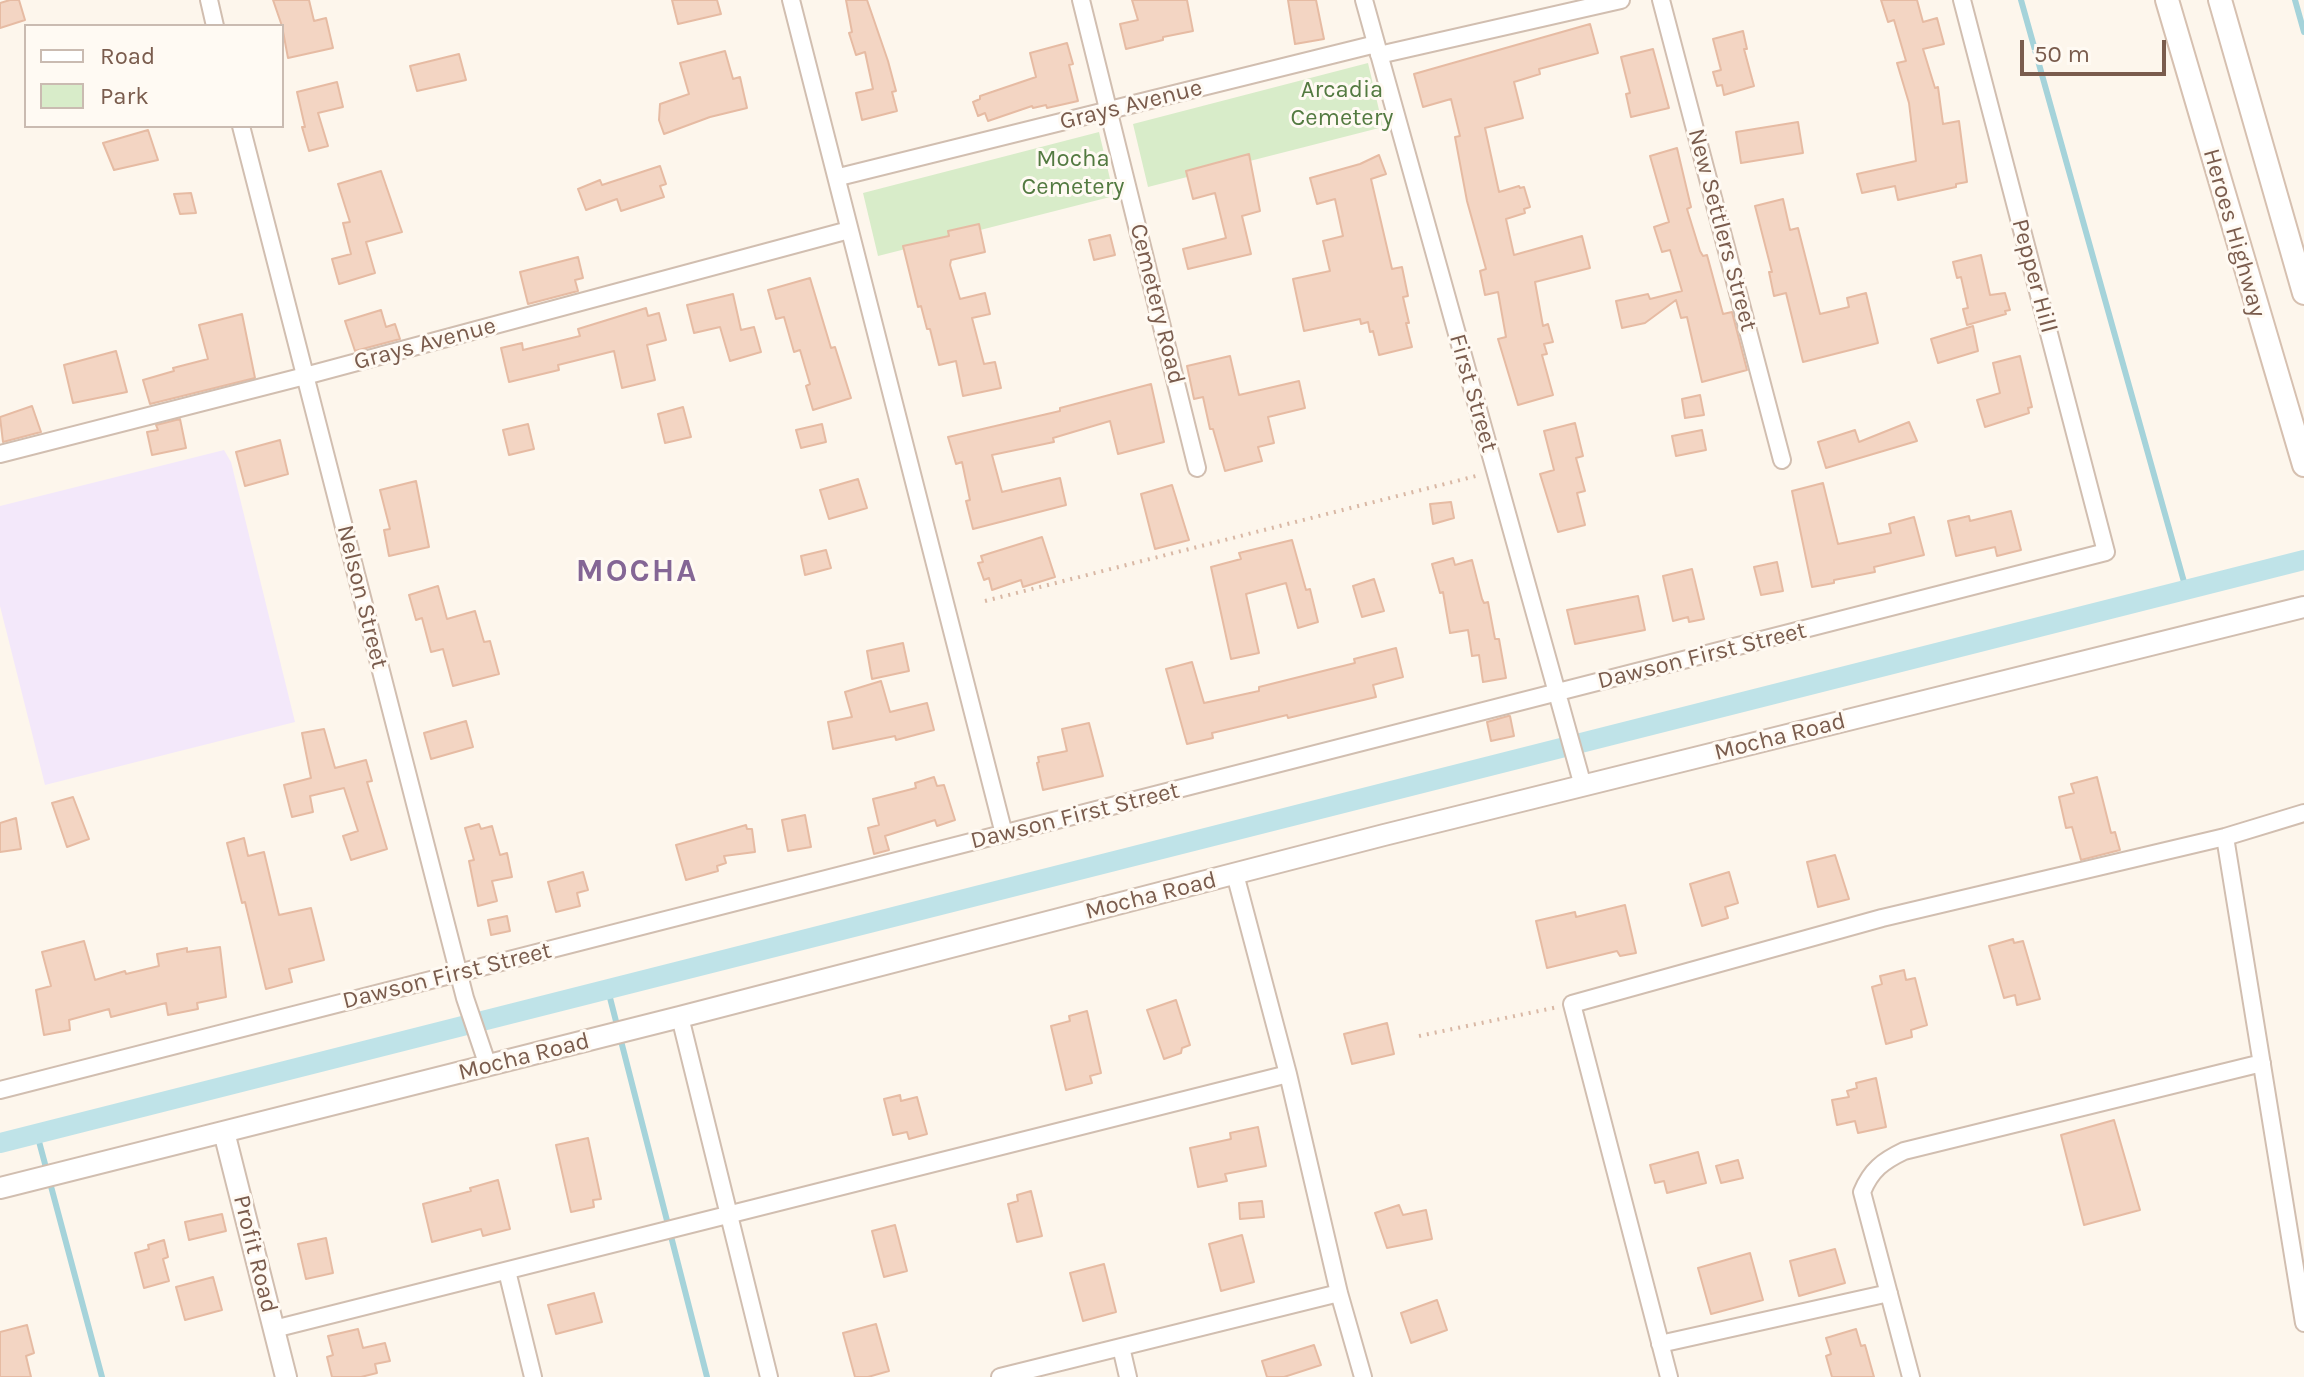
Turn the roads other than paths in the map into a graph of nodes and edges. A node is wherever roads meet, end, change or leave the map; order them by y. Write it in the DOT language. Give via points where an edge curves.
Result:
graph roads {
  1 [pos="209,0"];
  2 [pos="791,0"];
  3 [pos="1081,0"];
  4 [pos="1364,0"];
  5 [pos="1621,0"];
  6 [pos="1661,0"];
  7 [pos="1962,0"];
  8 [pos="2167,0"];
  9 [pos="2220,0"];
  10 [pos="215,24"];
  11 [pos="1377,50"];
  12 [pos="1110,110"];
  13 [pos="242,128"];
  14 [pos="839,177"];
  15 [pos="849,230"];
  16 [pos="2304,293"];
  17 [pos="305,376"];
  18 [pos="0,454"];
  19 [pos="1782,460"];
  20 [pos="2304,465"];
  21 [pos="1197,468"];
  22 [pos="2106,552"];
  23 [pos="2304,607"];
  24 [pos="1556,693"];
  25 [pos="1583,786"];
  26 [pos="2304,813"];
  27 [pos="1004,834"];
  28 [pos="2225,837"];
  29 [pos="1235,874"];
  30 [pos="459,973"];
  31 [pos="680,1017"];
  32 [pos="2262,1063"];
  33 [pos="488,1066"];
  34 [pos="1288,1074"];
  35 [pos="0,1090"];
  36 [pos="224,1132"];
  37 [pos="0,1188"];
  38 [pos="731,1215"];
  39 [pos="507,1271"];
  40 [pos="1339,1293"];
  41 [pos="1889,1293"];
  42 [pos="2304,1323"];
  43 [pos="274,1329"];
  44 [pos="1660,1344"];
  45 [pos="1121,1347"];
  46 [pos="286,1377"];
  47 [pos="533,1377"];
  48 [pos="769,1377"];
  49 [pos="1002,1377"];
  50 [pos="1128,1377"];
  51 [pos="1363,1377"];
  52 [pos="1669,1377"];
  53 [pos="1911,1377"];
  1 -- 10 [label="street"];
  2 -- 14 [label="street"];
  3 -- 12 [label="street, Cemetery Road"];
  4 -- 11 [label="street, First Street"];
  5 -- 11 [label="street, Grays Avenue"];
  6 -- 19 [label="street, New Settlers Street"];
  7 -- 22 [label="street, Pepper Hill"];
  8 -- 20 [label="main road, Heroes Highway"];
  9 -- 16 [label="main road"];
  11 -- 12 [label="street, Grays Avenue"];
  11 -- 24 [label="street, First Street"];
  12 -- 14 [label="street, Grays Avenue"];
  12 -- 21 [label="street, Cemetery Road"];
  13 -- 17 [label="street, Nelson Street"];
  14 -- 15 [label="street"];
  15 -- 17 [label="street, Grays Avenue"];
  15 -- 27 [label="street"];
  17 -- 18 [label="street, Grays Avenue"];
  17 -- 30 [label="street, Nelson Street"];
  22 -- 24 [label="street, Dawson First Street"];
  23 -- 25 [label="street, Mocha Road"];
  24 -- 25 [label="street, First Street"];
  24 -- 27 [label="street, Dawson First Street"];
  25 -- 29 [label="street, Mocha Road"];
  26 -- 28 [label="street"];
  27 -- 30 [label="street, Dawson First Street"];
  28 -- 32 [label="street"];
  28 -- 44 [label="street" via="1882,918 1572,1004"];
  29 -- 31 [label="street, Mocha Road"];
  29 -- 34 [label="street"];
  30 -- 33 [label="street, Nelson Street"];
  30 -- 35 [label="street, Dawson First Street"];
  31 -- 33 [label="street, Mocha Road"];
  31 -- 38 [label="street"];
  32 -- 41 [label="street" via="1904,1151 1881,1162 1862,1192"];
  32 -- 42 [label="street"];
  33 -- 36 [label="street, Mocha Road"];
  34 -- 38 [label="street"];
  34 -- 40 [label="street"];
  36 -- 37 [label="street, Mocha Road"];
  36 -- 43 [label="street, Profit Road"];
  38 -- 39 [label="street"];
  38 -- 48 [label="street"];
  39 -- 43 [label="street"];
  39 -- 47 [label="street"];
  40 -- 45 [label="street"];
  40 -- 51 [label="street"];
  41 -- 44 [label="street"];
  41 -- 53 [label="street"];
  43 -- 46 [label="street, Profit Road"];
  44 -- 52 [label="street"];
  45 -- 49 [label="street"];
  45 -- 50 [label="street"];
}
